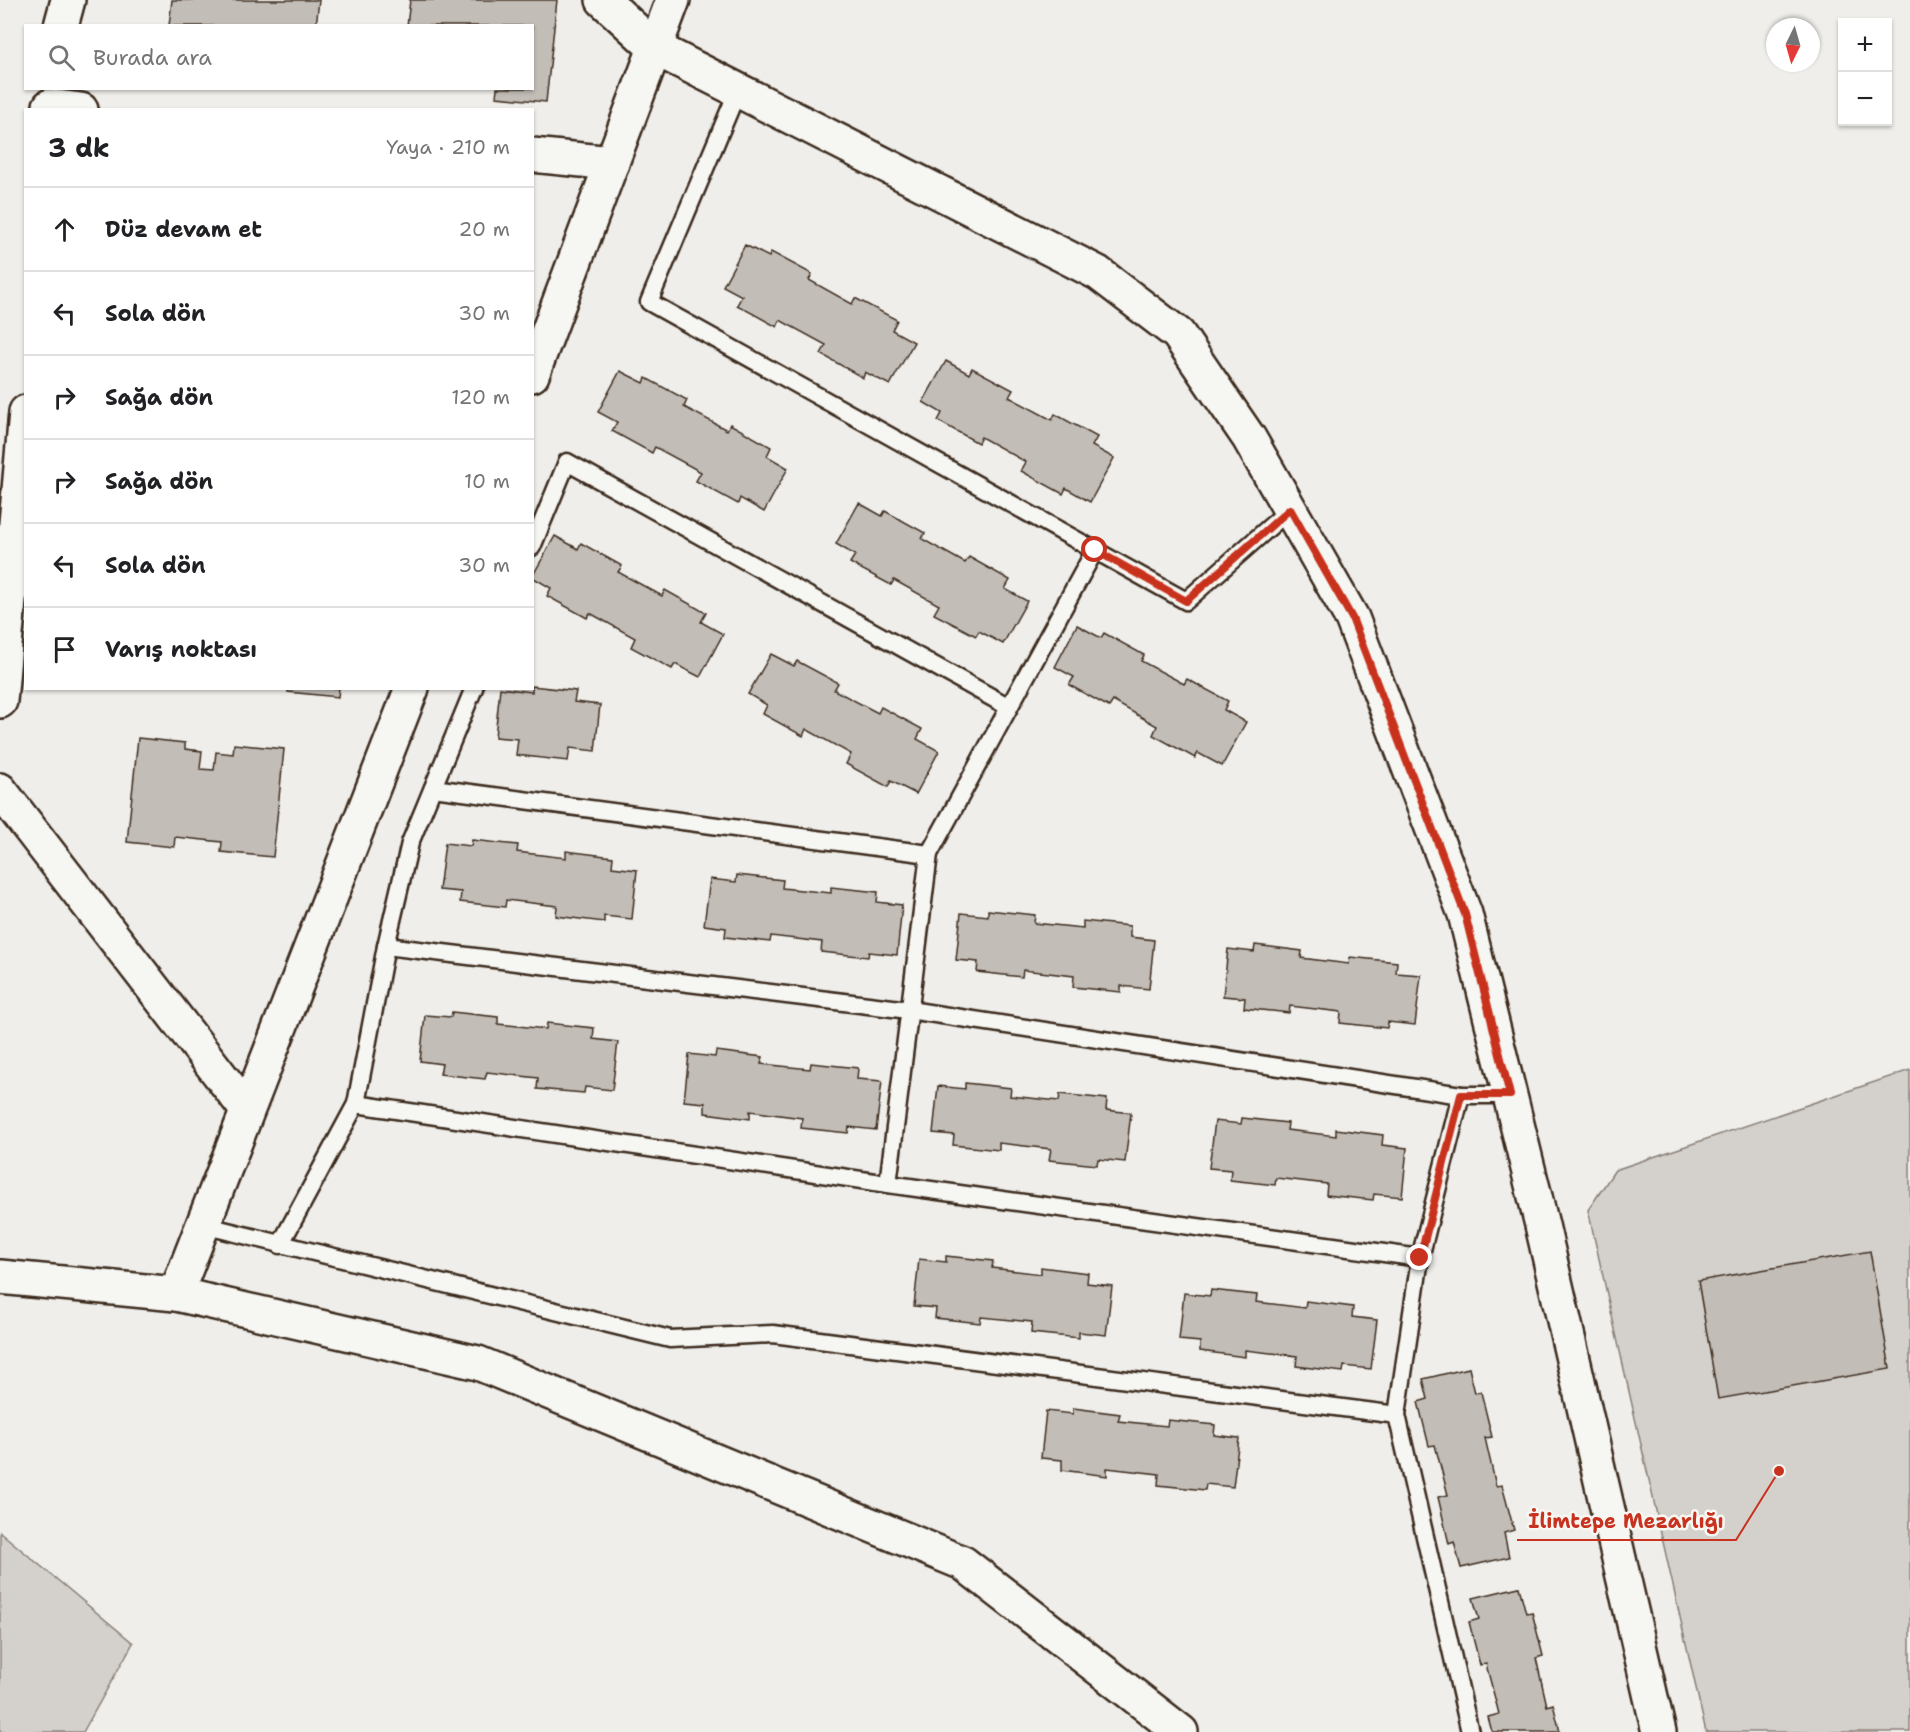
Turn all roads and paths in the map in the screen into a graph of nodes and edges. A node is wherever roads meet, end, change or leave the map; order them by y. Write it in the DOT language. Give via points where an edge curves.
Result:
graph roads {
  1 [pos="68,0"];
  2 [pos="603,0"];
  3 [pos="673,0"];
  4 [pos="62,24"];
  5 [pos="655,48"];
  6 [pos="738,90"];
  7 [pos="534,155"];
  8 [pos="612,163"];
  9 [pos="534,370"];
  10 [pos="24,434"];
  11 [pos="1290,509"];
  12 [pos="534,542"];
  13 [pos="1095,550"];
  14 [pos="411,690"];
  15 [pos="473,690"];
  16 [pos="0,701"];
  17 [pos="1009,706"];
  18 [pos="433,788"];
  19 [pos="0,790"];
  20 [pos="929,854"];
  21 [pos="386,946"];
  22 [pos="909,1010"];
  23 [pos="1461,1095"];
  24 [pos="1510,1095"];
  25 [pos="356,1104"];
  26 [pos="247,1110"];
  27 [pos="888,1184"];
  28 [pos="202,1225"];
  29 [pos="280,1245"];
  30 [pos="1420,1258"];
  31 [pos="0,1277"];
  32 [pos="176,1294"];
  33 [pos="1397,1415"];
  34 [pos="1180,1732"];
  35 [pos="1470,1732"];
  36 [pos="1659,1732"];
  1 -- 4 [label="street"];
  2 -- 5 [label="street"];
  3 -- 5 [label="street"];
  5 -- 6 [label="street"];
  5 -- 8 [label="street"];
  6 -- 11 [label="street" via="1098,273 1178,334 1249,438"];
  6 -- 13 [label="lane" via="649,302"];
  7 -- 8 [label="street"];
  8 -- 9 [label="street"];
  10 -- 16 [label="street"];
  11 -- 13 [label="lane" via="1186,601"];
  11 -- 24 [label="street" via="1352,618 1465,914"];
  12 -- 17 [label="lane" via="567,462"];
  13 -- 17 [label="lane"];
  14 -- 26 [label="street"];
  15 -- 18 [label="lane"];
  17 -- 20 [label="lane"];
  18 -- 20 [label="lane"];
  18 -- 21 [label="lane" via="410,843"];
  19 -- 26 [label="street"];
  20 -- 22 [label="lane"];
  21 -- 22 [label="lane"];
  21 -- 25 [label="lane"];
  22 -- 23 [label="lane"];
  22 -- 27 [label="lane"];
  23 -- 24 [label="lane"];
  23 -- 30 [label="lane"];
  24 -- 36 [label="street"];
  25 -- 27 [label="lane"];
  25 -- 29 [label="lane"];
  26 -- 28 [label="street"];
  27 -- 30 [label="lane"];
  28 -- 29 [label="lane"];
  28 -- 32 [label="street"];
  29 -- 33 [label="lane" via="670,1339 773,1334"];
  30 -- 33 [label="lane"];
  31 -- 32 [label="street"];
  32 -- 34 [label="street" via="478,1363 963,1563"];
  33 -- 35 [label="lane"];
}
